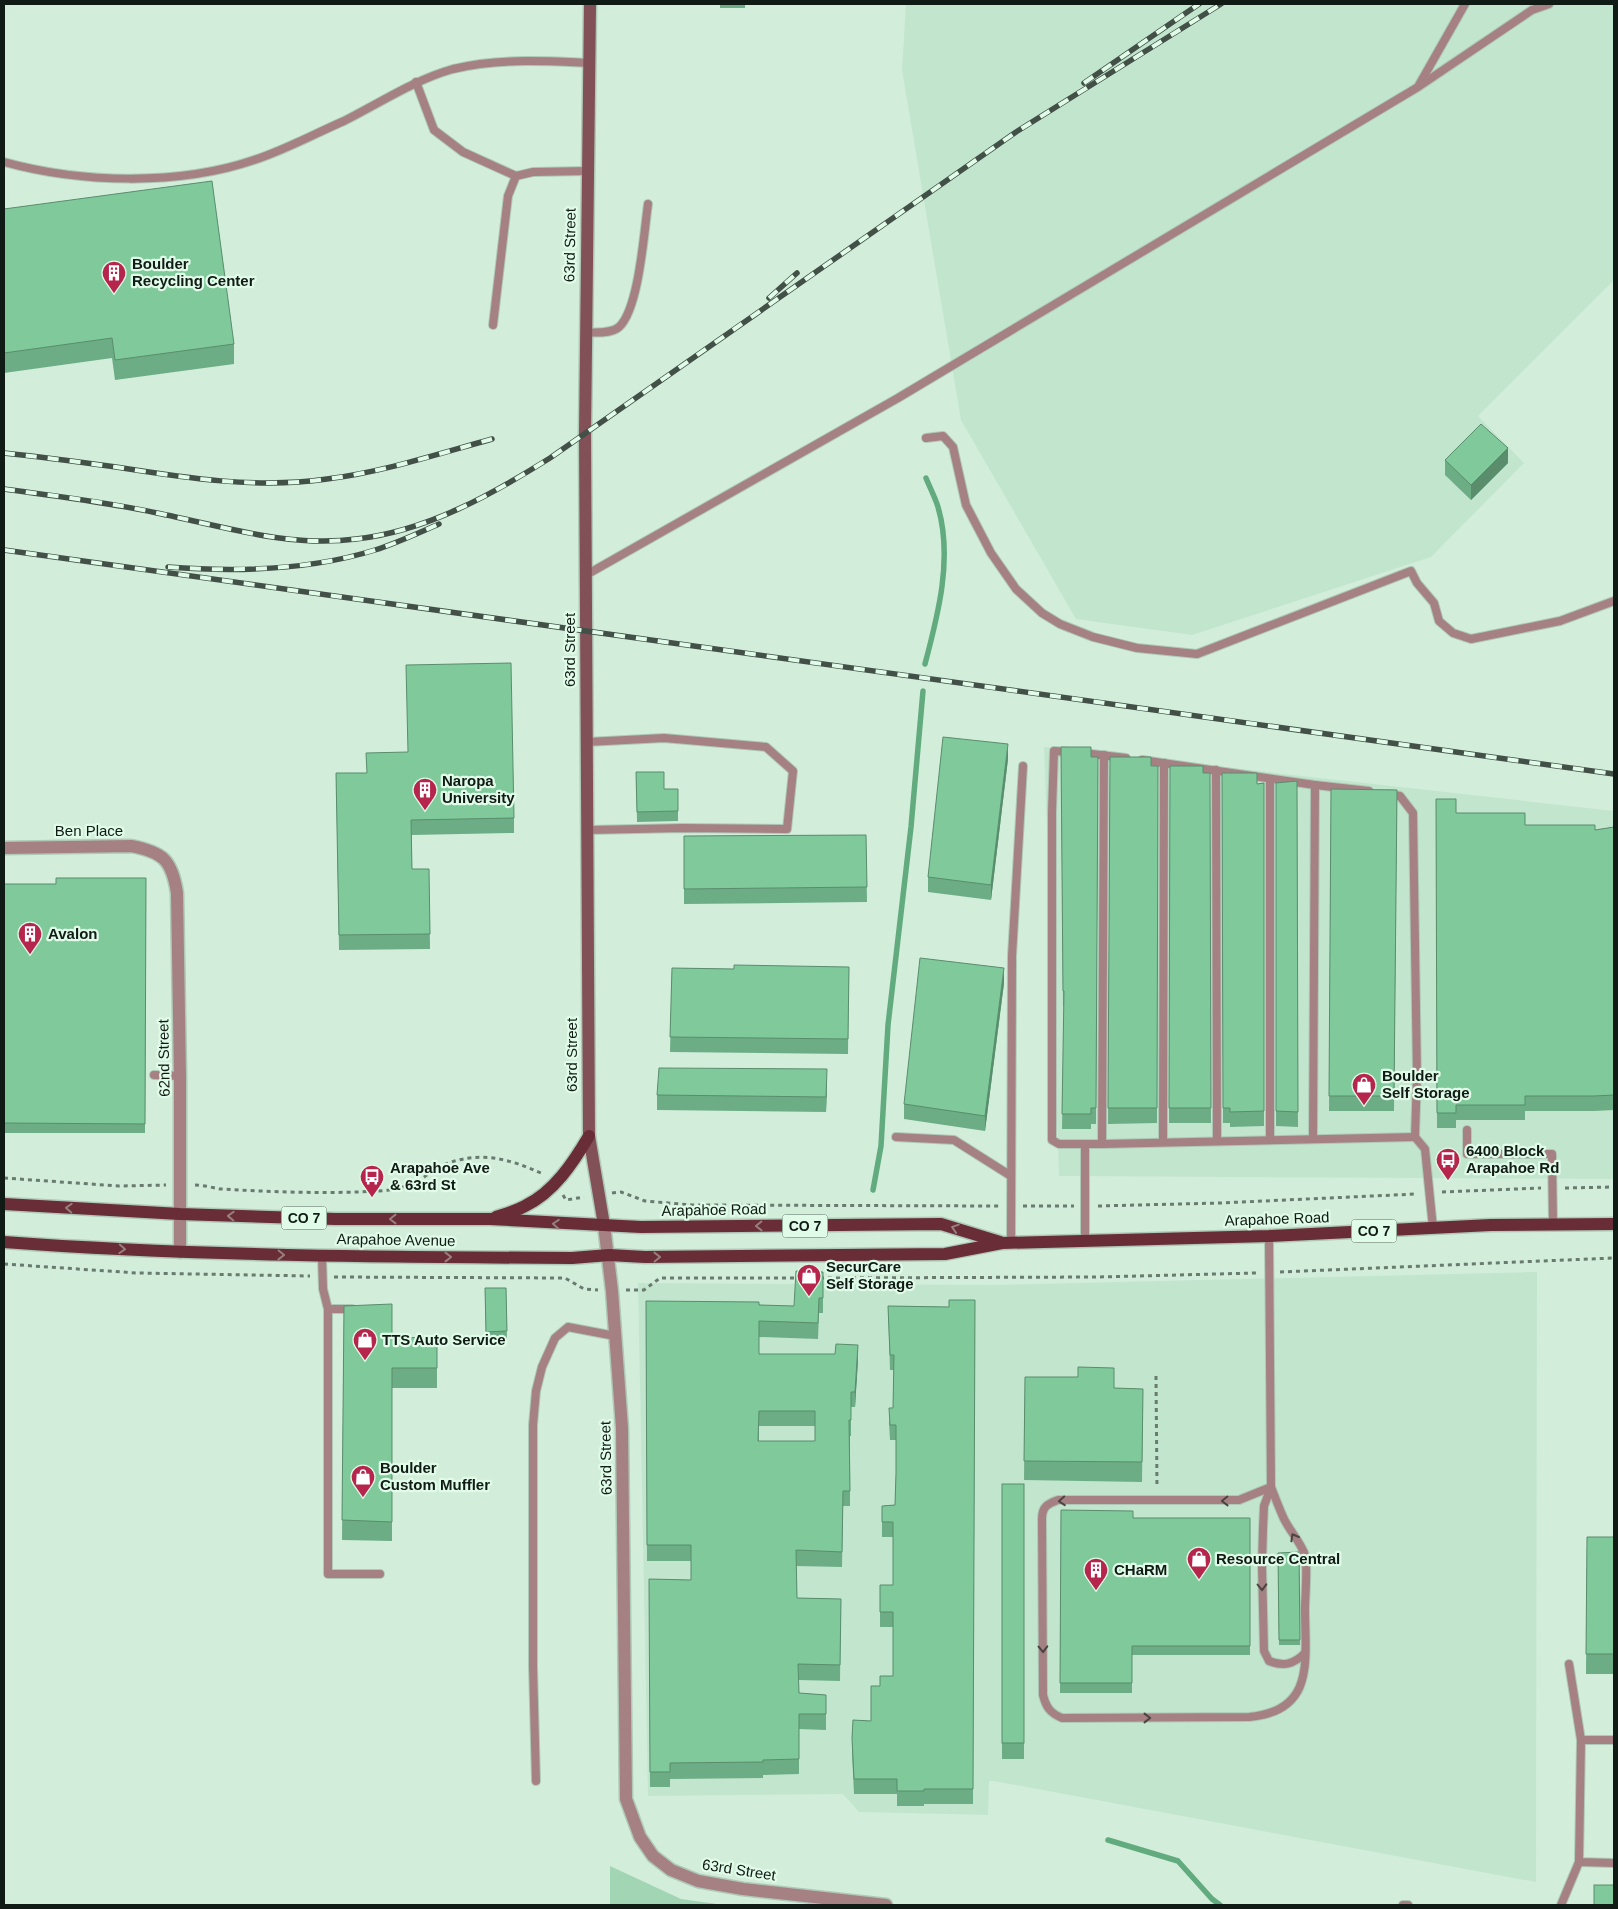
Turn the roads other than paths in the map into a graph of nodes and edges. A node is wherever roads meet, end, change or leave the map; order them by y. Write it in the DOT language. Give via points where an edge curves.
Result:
graph roads {
  1 [pos="590,4"];
  2 [pos="1465,4"];
  3 [pos="1549,4"];
  4 [pos="589,63"];
  5 [pos="416,82"];
  6 [pos="1418,87"];
  7 [pos="4,162"];
  8 [pos="587,171"];
  9 [pos="516,176"];
  10 [pos="648,204"];
  11 [pos="493,326"];
  12 [pos="586,333"];
  13 [pos="926,438"];
  14 [pos="586,575"];
  15 [pos="1614,601"];
  16 [pos="587,742"];
  17 [pos="1104,755"];
  18 [pos="1164,764"];
  19 [pos="1023,766"];
  20 [pos="1216,770"];
  21 [pos="1270,779"];
  22 [pos="1315,785"];
  23 [pos="588,830"];
  24 [pos="4,848"];
  25 [pos="169,864"];
  26 [pos="154,1075"];
  27 [pos="180,1076"];
  28 [pos="1467,1130"];
  29 [pos="589,1136"];
  30 [pos="896,1137"];
  31 [pos="1415,1137"];
  32 [pos="1313,1138"];
  33 [pos="1270,1139"];
  34 [pos="1217,1141"];
  35 [pos="1163,1142"];
  36 [pos="1085,1144"];
  37 [pos="1102,1144"];
  38 [pos="1011,1176"];
  39 [pos="4,1204"];
  40 [pos="180,1214"];
  41 [pos="490,1219"];
  42 [pos="1553,1224"];
  43 [pos="1614,1224"];
  44 [pos="604,1225"];
  45 [pos="1433,1228"];
  46 [pos="1269,1236"];
  47 [pos="1085,1241"];
  48 [pos="4,1242"];
  49 [pos="1006,1243"];
  50 [pos="180,1252"];
  51 [pos="608,1255"];
  52 [pos="322,1256"];
  53 [pos="328,1309"];
  54 [pos="364,1309"];
  55 [pos="615,1336"];
  56 [pos="1271,1487"];
  57 [pos="380,1574"];
  58 [pos="1305,1653"];
  59 [pos="1569,1664"];
  60 [pos="1581,1740"];
  61 [pos="1614,1740"];
  62 [pos="536,1781"];
  63 [pos="1579,1862"];
  64 [pos="1614,1863"];
  65 [pos="886,1905"];
  66 [pos="1404,1905"];
  67 [pos="1408,1905"];
  68 [pos="1562,1905"];
  1 -- 4 [label="street, 63rd Street"];
  2 -- 6 [label="lane"];
  3 -- 6 [label="lane" via="1532,10"];
  4 -- 5 [label="lane" via="510,60 454,69"];
  4 -- 8 [label="street, 63rd Street"];
  5 -- 7 [label="lane" via="370,108 269,154 189,176 119,180 28,169"];
  5 -- 9 [label="lane" via="434,130 463,152"];
  6 -- 14 [label="lane" via="860,420"];
  8 -- 9 [label="lane" via="533,172"];
  8 -- 12 [label="street, 63rd Street"];
  9 -- 11 [label="lane" via="508,196"];
  10 -- 12 [label="lane" via="632,304 620,326 610,331"];
  12 -- 14 [label="street, 63rd Street"];
  13 -- 15 [label="lane" via="943,436 953,447 966,505 991,553 1016,589 1042,613 1060,624 1093,637 1137,648 1197,654 1411,571 1434,603 1439,621 1453,633 1471,639 1560,621"];
  14 -- 16 [label="street, 63rd Street"];
  16 -- 23 [label="street, 63rd Street"];
  16 -- 23 [label="lane" via="664,738 766,747 793,771 786,829"];
  17 -- 18 [label="lane"];
  17 -- 36 [label="lane" via="1054,751 1052,1140 1059,1144"];
  17 -- 37 [label="lane"];
  18 -- 20 [label="lane"];
  18 -- 35 [label="lane"];
  19 -- 38 [label="lane" via="1012,956"];
  20 -- 21 [label="lane"];
  20 -- 34 [label="lane"];
  21 -- 22 [label="lane"];
  21 -- 33 [label="lane"];
  22 -- 31 [label="lane" via="1400,796 1413,813 1418,1076"];
  22 -- 32 [label="lane"];
  23 -- 29 [label="street, 63rd Street"];
  24 -- 25 [label="street, Ben Place" via="130,846 146,849"];
  25 -- 27 [label="street, 62nd Street" via="177,893"];
  26 -- 27 [label="lane"];
  27 -- 40 [label="street, 62nd Street"];
  28 -- 42 [label="lane" via="1467,1154 1552,1154"];
  29 -- 41 [label="main road" via="574,1162 538,1199"];
  29 -- 44 [label="street, 63rd Street"];
  30 -- 38 [label="lane" via="954,1140"];
  31 -- 32 [label="lane"];
  31 -- 45 [label="lane" via="1425,1148"];
  32 -- 33 [label="lane"];
  33 -- 34 [label="lane"];
  34 -- 35 [label="lane"];
  35 -- 37 [label="lane"];
  36 -- 37 [label="lane"];
  36 -- 47 [label="lane"];
  38 -- 49 [label="lane"];
  40 -- 39 [label="main road, Arapahoe Avenue / CO 7, one-way"];
  41 -- 40 [label="main road, Arapahoe Avenue / CO 7, one-way"];
  40 -- 50 [label="street, 62nd Street"];
  44 -- 41 [label="main road, Arapahoe Avenue / CO 7, one-way"];
  42 -- 43 [label="main road, Arapahoe Road / CO 7"];
  42 -- 45 [label="main road, Arapahoe Road / CO 7"];
  49 -- 44 [label="main road, Arapahoe Road / CO 7, one-way" via="941,1224"];
  44 -- 51 [label="street, 63rd Street"];
  45 -- 46 [label="main road, Arapahoe Road / CO 7"];
  46 -- 47 [label="main road, Arapahoe Road / CO 7"];
  46 -- 56 [label="lane"];
  47 -- 49 [label="main road, Arapahoe Road / CO 7"];
  48 -- 50 [label="main road, Arapahoe Avenue / CO 7, one-way"];
  51 -- 49 [label="main road, Arapahoe Road / CO 7, one-way" via="945,1254"];
  50 -- 52 [label="main road, Arapahoe Avenue / CO 7, one-way"];
  52 -- 51 [label="main road, Arapahoe Avenue / CO 7, one-way" via="572,1258"];
  51 -- 55 [label="street, 63rd Street"];
  52 -- 53 [label="lane" via="323,1289"];
  53 -- 54 [label="lane"];
  53 -- 57 [label="lane" via="328,1574"];
  55 -- 62 [label="lane" via="568,1328 555,1338 542,1367 536,1392 532,1541"];
  55 -- 65 [label="street, 63rd Street" via="622,1428 626,1799 640,1837 659,1861 671,1870 698,1881"];
  58 -- 56 [label="lane, one-way" via="1305,1556"];
  56 -- 58 [label="lane, one-way" via="1264,1506 1263,1529 1264,1650 1269,1661 1278,1664 1289,1664"];
  56 -- 58 [label="lane, one-way" via="1238,1500 1058,1500 1047,1504 1042,1510 1043,1696 1046,1708 1062,1718 1266,1716 1293,1699 1302,1684"];
  59 -- 60 [label="lane"];
  60 -- 61 [label="lane"];
  60 -- 63 [label="lane"];
  63 -- 64 [label="lane"];
  63 -- 68 [label="lane"];
  66 -- 67 [label="lane"];
}
